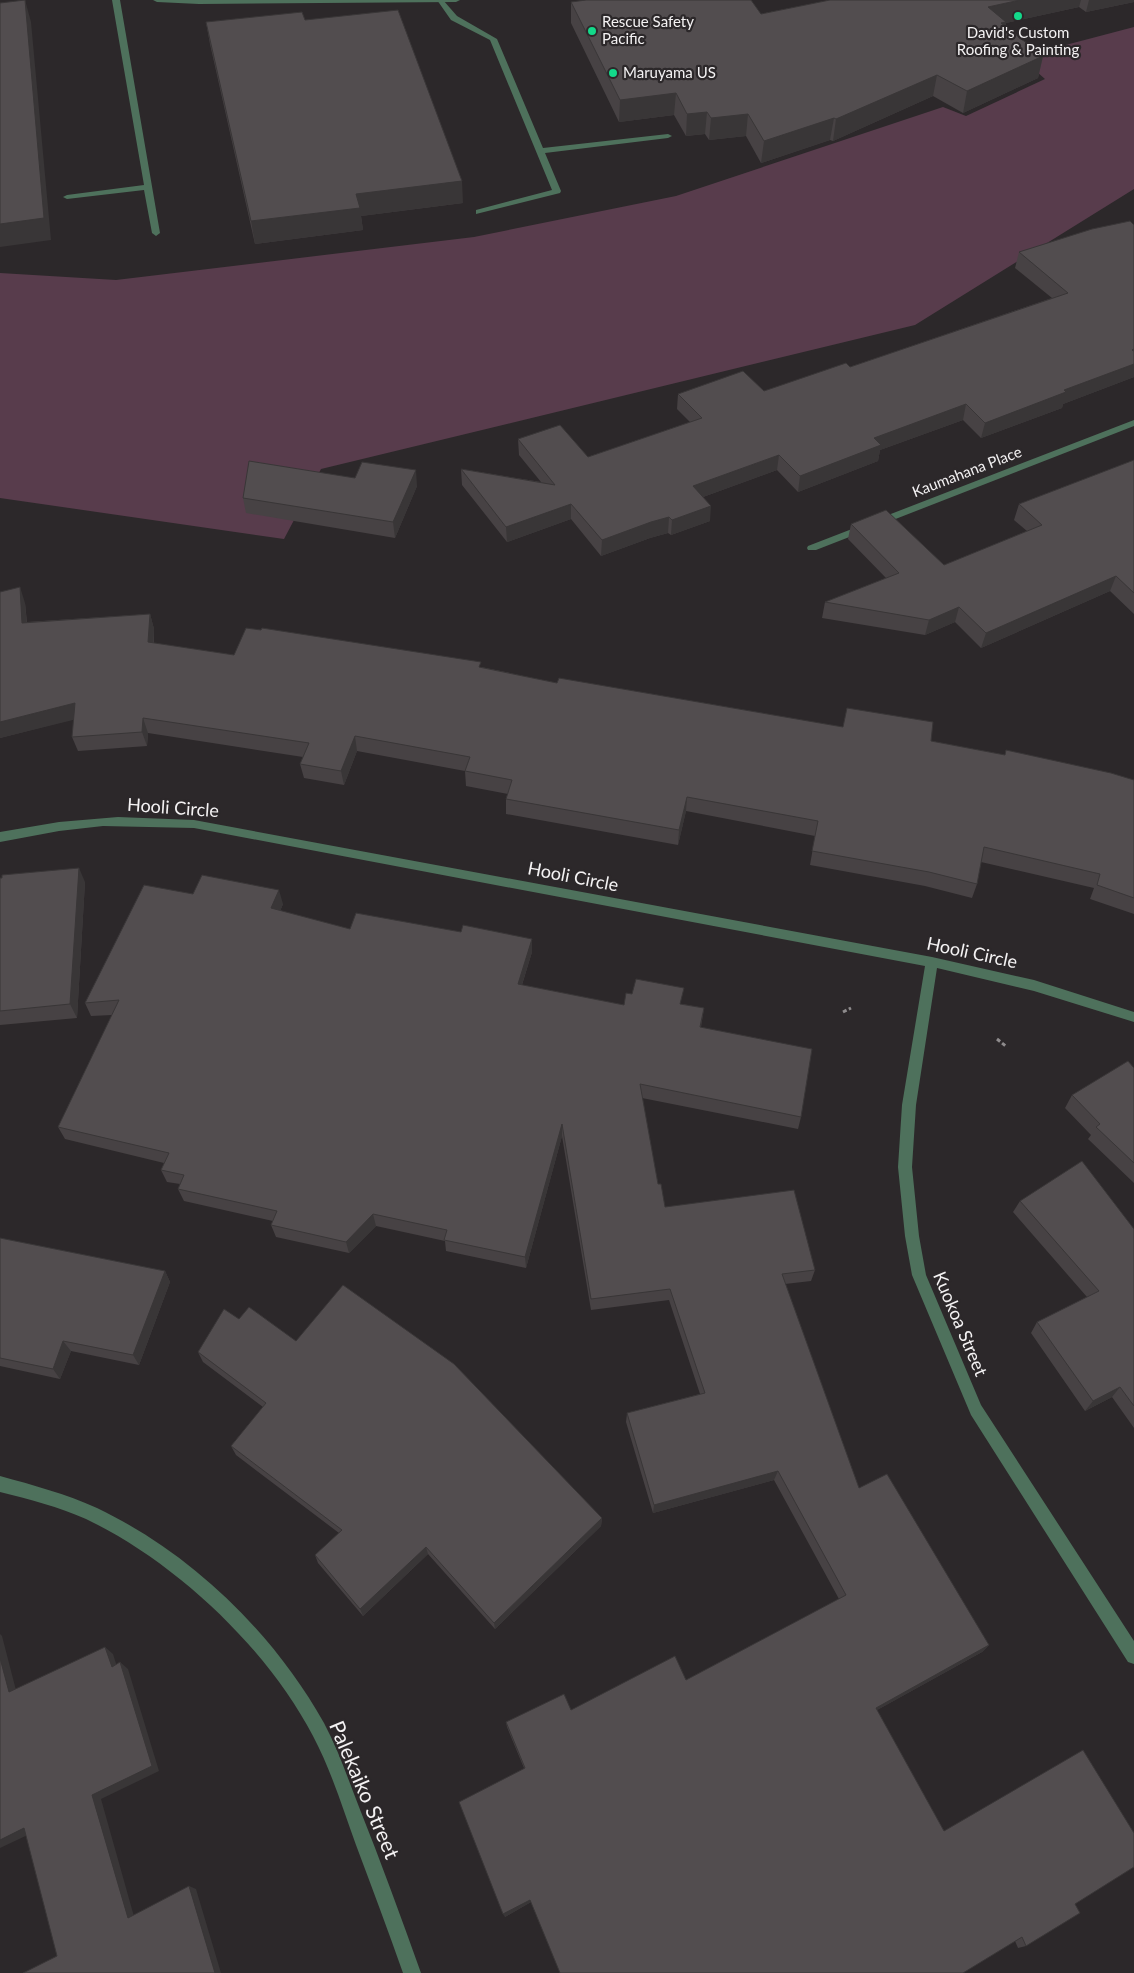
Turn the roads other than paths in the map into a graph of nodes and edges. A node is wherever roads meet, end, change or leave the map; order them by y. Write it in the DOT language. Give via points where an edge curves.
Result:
graph roads {
  1 [pos="116,0"];
  2 [pos="158,0"];
  3 [pos="456,0"];
  4 [pos="440,1"];
  5 [pos="668,136"];
  6 [pos="541,151"];
  7 [pos="148,187"];
  8 [pos="67,197"];
  9 [pos="479,212"];
  10 [pos="156,233"];
  11 [pos="1134,423"];
  12 [pos="812,548"];
  13 [pos="0,837"];
  14 [pos="932,962"];
  15 [pos="1134,1017"];
  16 [pos="0,1484"];
  17 [pos="1134,1656"];
  18 [pos="412,1973"];
  1 -- 7 [label="street"];
  2 -- 4 [label="street"];
  3 -- 4 [label="street"];
  4 -- 6 [label="street" via="454,18 493,39"];
  5 -- 6 [label="street"];
  6 -- 9 [label="street" via="558,191"];
  7 -- 8 [label="street"];
  7 -- 10 [label="street"];
  11 -- 12 [label="street, Kaumahana Place"];
  13 -- 14 [label="street, Hooli Circle" via="89,823 194,824"];
  14 -- 15 [label="street, Hooli Circle" via="1015,979"];
  14 -- 17 [label="street, Kuokoa Street" via="909,1105 905,1166 919,1275 976,1410"];
  16 -- 18 [label="street, Palekaiko Street" via="91,1514 128,1534 171,1562 214,1598 250,1635 318,1730 348,1798"];
}
